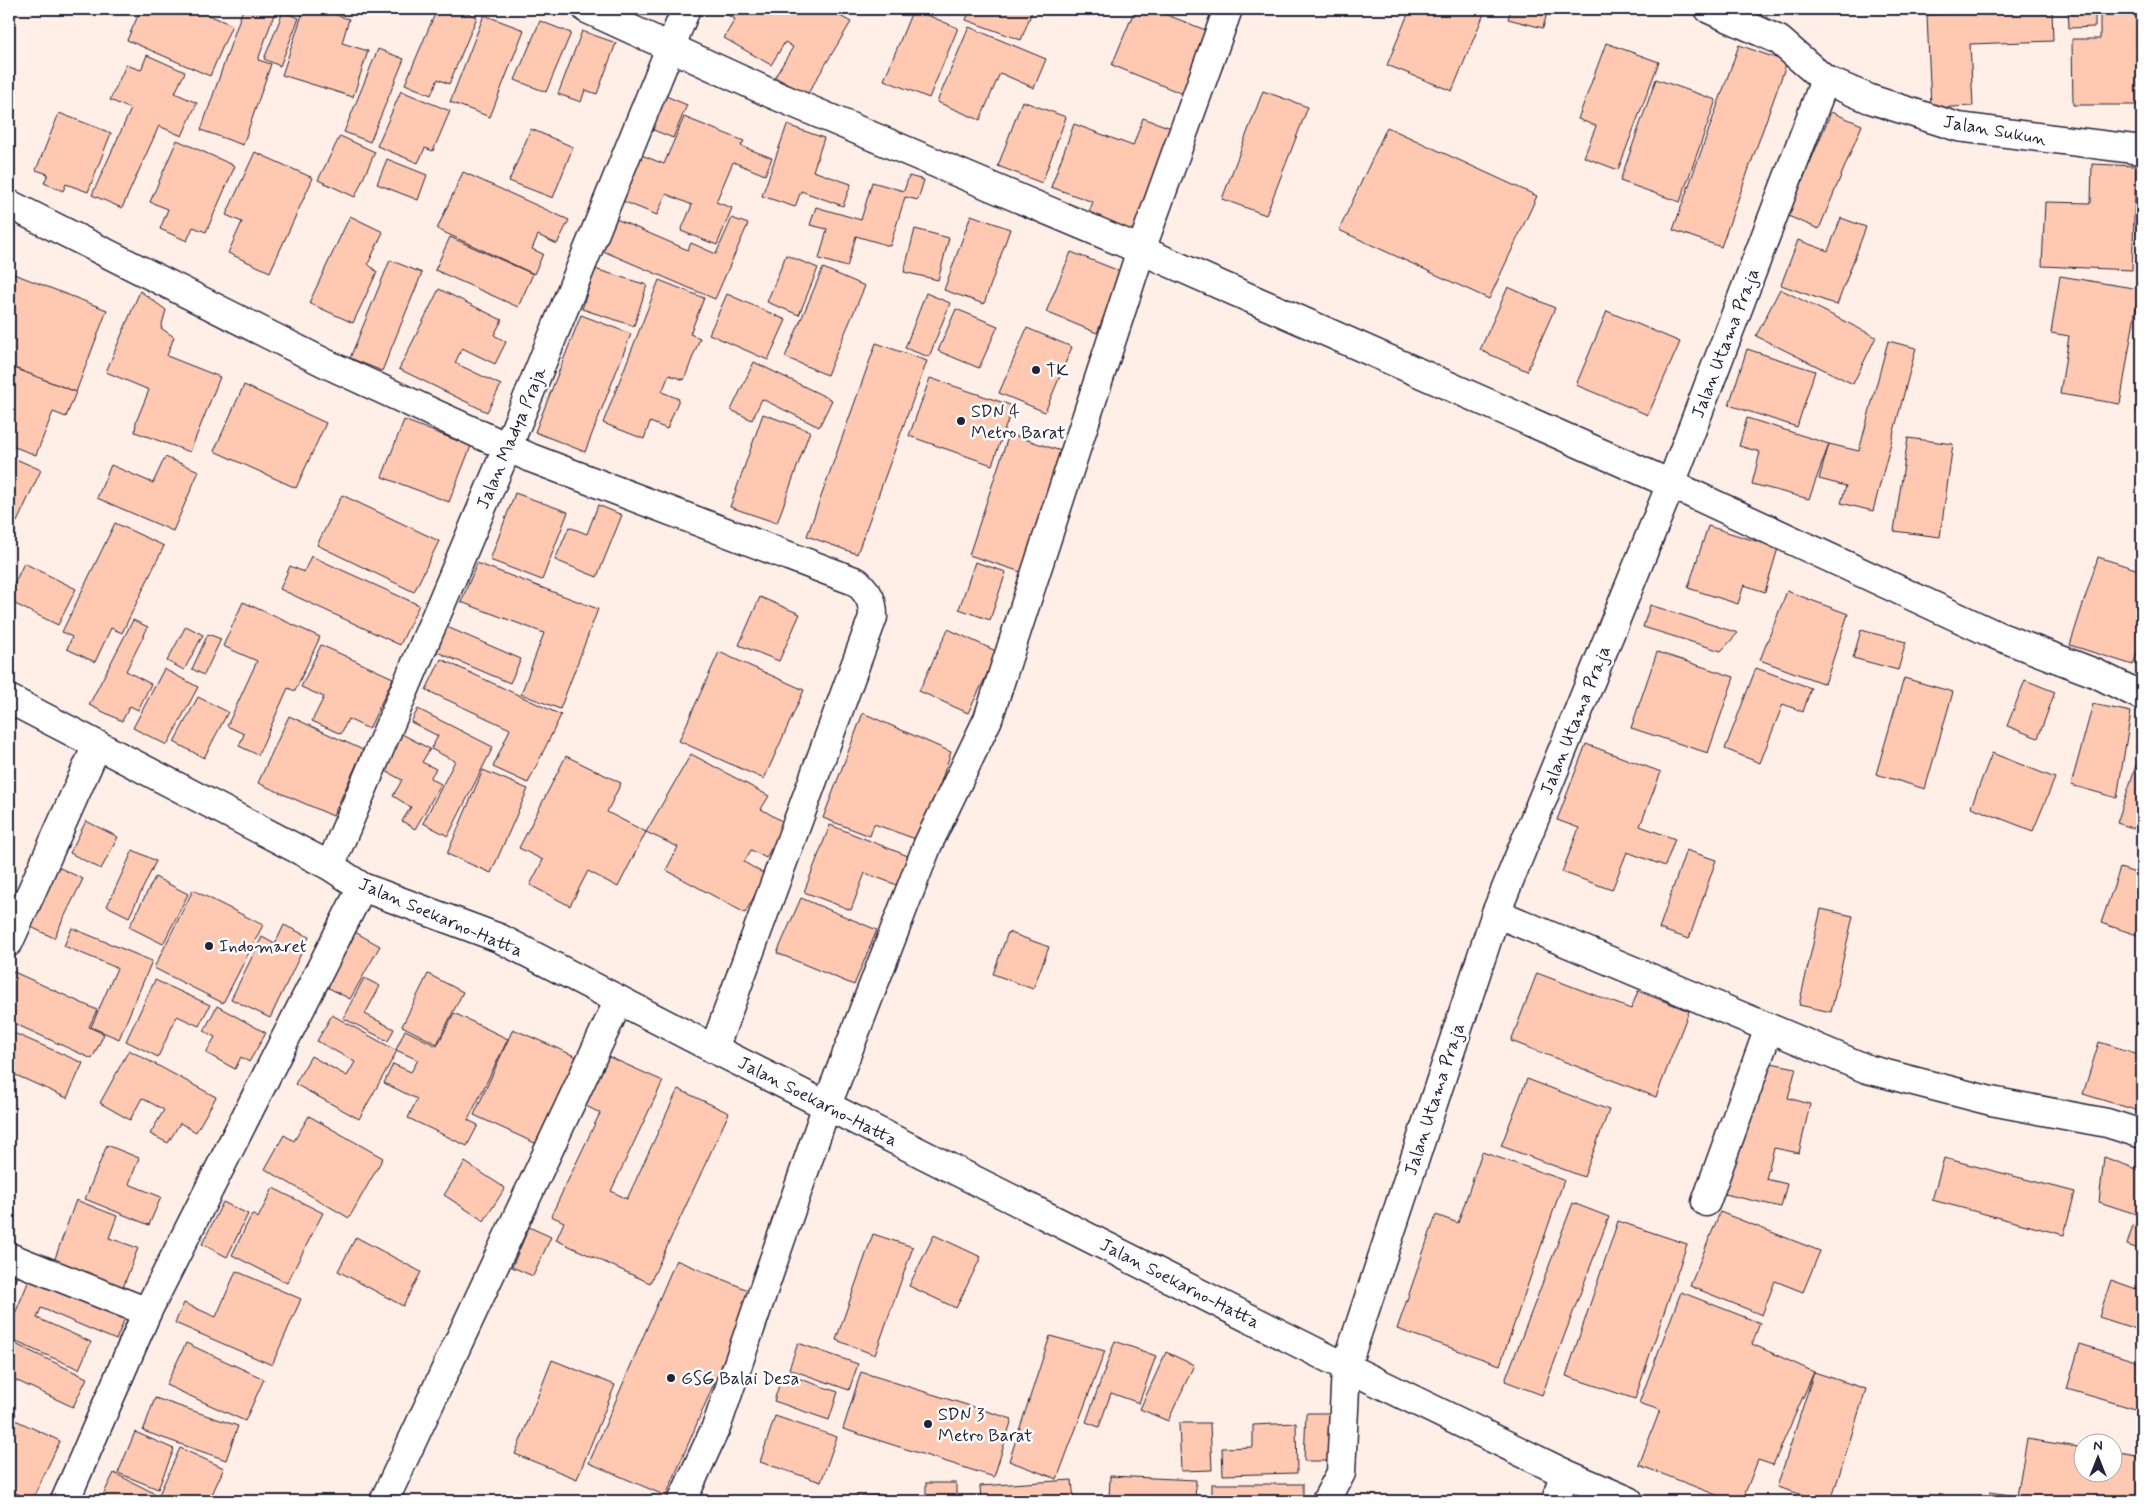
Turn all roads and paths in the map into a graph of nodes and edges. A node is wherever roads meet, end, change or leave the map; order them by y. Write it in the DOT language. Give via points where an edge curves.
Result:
graph roads {
  1 [pos="588,9"];
  2 [pos="686,9"];
  3 [pos="1228,9"];
  4 [pos="1709,9"];
  5 [pos="671,48"];
  6 [pos="1825,80"];
  7 [pos="2142,150"];
  8 [pos="9,204"];
  9 [pos="1141,250"];
  10 [pos="508,446"];
  11 [pos="1671,484"];
  12 [pos="2142,696"];
  13 [pos="9,699"];
  14 [pos="97,745"];
  15 [pos="330,866"];
  16 [pos="362,887"];
  17 [pos="1496,913"];
  18 [pos="9,942"];
  19 [pos="619,1000"];
  20 [pos="1769,1028"];
  21 [pos="714,1049"];
  22 [pos="827,1105"];
  23 [pos="2142,1134"];
  24 [pos="1706,1202"];
  25 [pos="9,1256"];
  26 [pos="146,1312"];
  27 [pos="1346,1367"];
  28 [pos="1564,1473"];
  29 [pos="66,1501"];
  30 [pos="384,1501"];
  31 [pos="682,1501"];
  32 [pos="1326,1501"];
  33 [pos="1556,1501"];
  34 [pos="1629,1501"];
  1 -- 5 [label="street"];
  2 -- 5 [label="street, Jalan Madya Praja"];
  3 -- 9 [label="street"];
  4 -- 6 [label="street, Jalan Sukun" via="1779,40"];
  5 -- 9 [label="street"];
  5 -- 10 [label="street, Jalan Madya Praja"];
  6 -- 7 [label="street, Jalan Sukun" via="1870,99 1958,127"];
  6 -- 11 [label="street, Jalan Utama Praja"];
  8 -- 10 [label="street" via="327,364"];
  9 -- 11 [label="street"];
  9 -- 22 [label="street" via="988,719 928,844"];
  10 -- 15 [label="street, Jalan Madya Praja"];
  10 -- 21 [label="street" via="531,458 857,582 873,601 873,617"];
  11 -- 12 [label="street" via="1998,636 2095,673"];
  11 -- 17 [label="street, Jalan Utama Praja"];
  13 -- 14 [label="street, Jalan Soekarno-Hatta"];
  14 -- 15 [label="street, Jalan Soekarno-Hatta"];
  14 -- 18 [label="street"];
  15 -- 16 [label="street, Jalan Soekarno-Hatta"];
  16 -- 19 [label="street, Jalan Soekarno-Hatta" via="499,938"];
  16 -- 26 [label="street"];
  17 -- 20 [label="street"];
  17 -- 27 [label="street, Jalan Utama Praja"];
  19 -- 21 [label="street, Jalan Soekarno-Hatta"];
  19 -- 30 [label="street"];
  20 -- 23 [label="street" via="1867,1069 1991,1101 2107,1123"];
  20 -- 24 [label="street"];
  21 -- 22 [label="street, Jalan Soekarno-Hatta"];
  22 -- 27 [label="street, Jalan Soekarno-Hatta"];
  22 -- 31 [label="street" via="717,1424"];
  25 -- 26 [label="street"];
  26 -- 29 [label="street"];
  27 -- 28 [label="street, Jalan Soekarno-Hatta"];
  27 -- 32 [label="street, Jalan Utama Praja" via="1341,1473"];
  28 -- 33 [label="street"];
  28 -- 34 [label="street, Jalan Soekarno-Hatta"];
}
